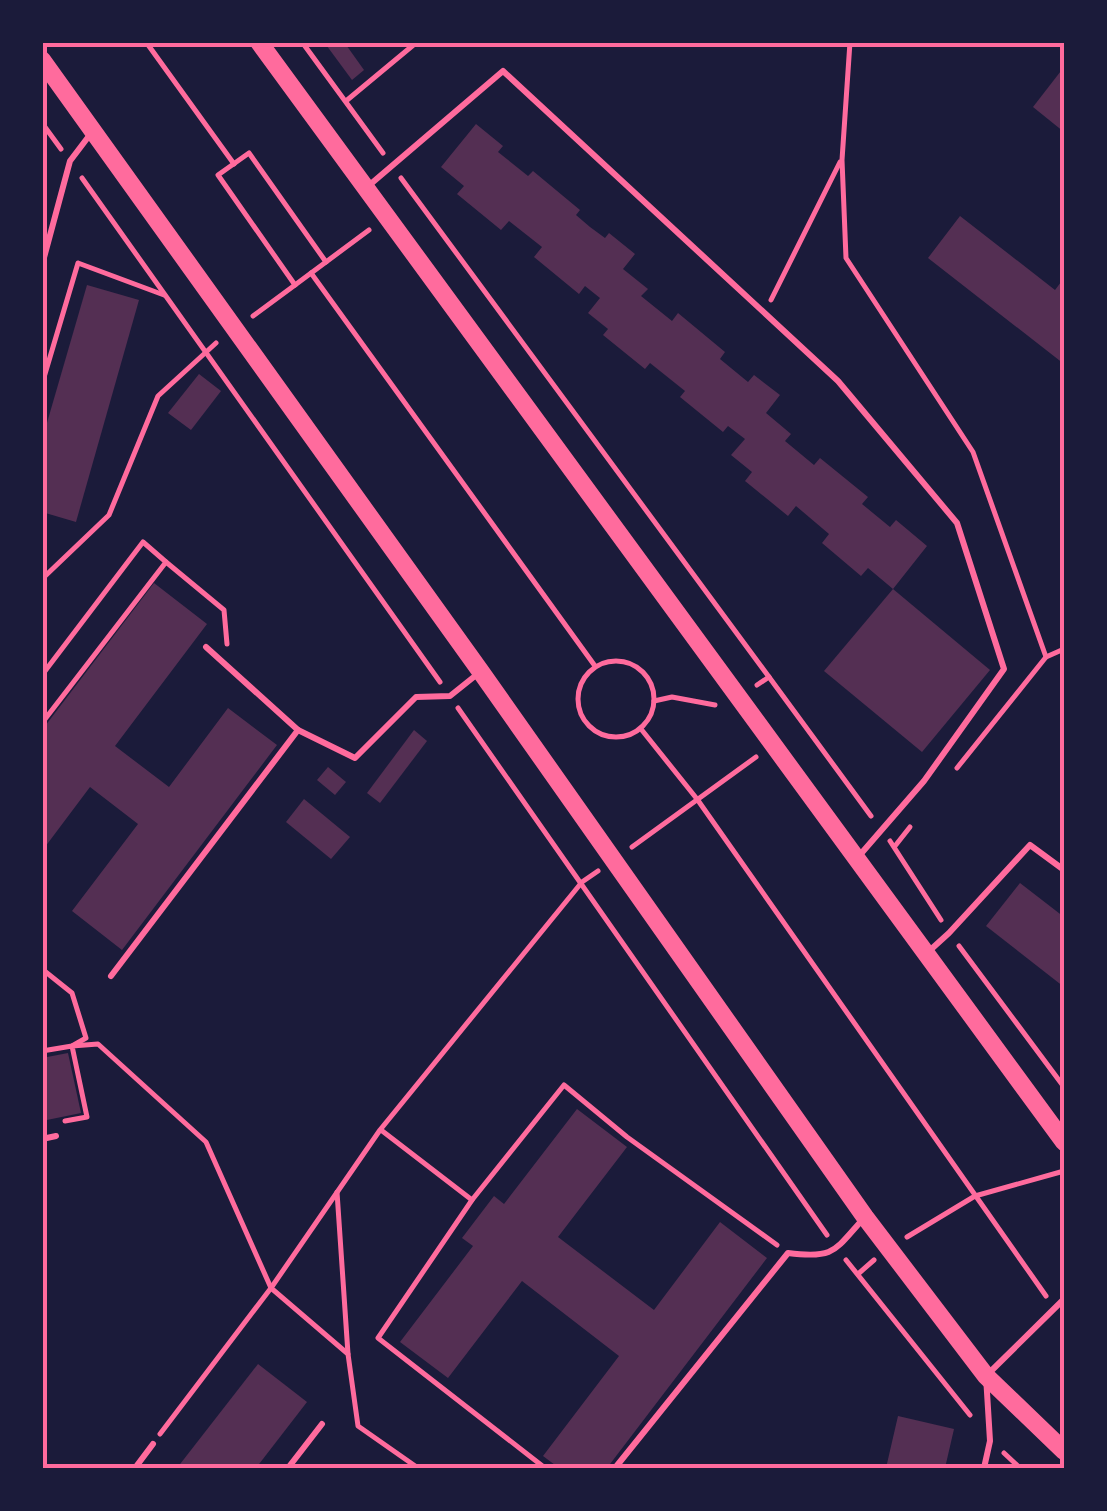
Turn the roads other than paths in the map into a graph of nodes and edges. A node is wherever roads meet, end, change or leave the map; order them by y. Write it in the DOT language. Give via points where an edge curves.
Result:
graph roads {
  1 [pos="259,42"];
  2 [pos="42,60"];
  3 [pos="93,130"];
  4 [pos="366,188"];
  5 [pos="42,265"];
  6 [pos="206,647"];
  7 [pos="481,672"];
  8 [pos="298,730"];
  9 [pos="856,859"];
  10 [pos="1064,870"];
  11 [pos="926,954"];
  12 [pos="112,976"];
  13 [pos="56,1136"];
  14 [pos="42,1139"];
  15 [pos="1064,1142"];
  16 [pos="865,1217"];
  17 [pos="1064,1298"];
  18 [pos="986,1376"];
  19 [pos="322,1424"];
  20 [pos="152,1444"];
  21 [pos="1064,1451"];
  22 [pos="135,1468"];
  23 [pos="288,1468"];
  24 [pos="615,1468"];
  25 [pos="984,1468"];
  1 -- 4 [label="main road"];
  2 -- 3 [label="main road"];
  3 -- 5 [label="lane" via="70,161"];
  3 -- 7 [label="main road"];
  4 -- 9 [label="main road" via="731,702"];
  4 -- 9 [label="lane" via="502,70 838,381 957,523 1004,669 924,781"];
  6 -- 8 [label="lane"];
  7 -- 8 [label="lane" via="450,696 416,697 355,758"];
  7 -- 16 [label="main road"];
  8 -- 12 [label="lane"];
  9 -- 11 [label="main road"];
  10 -- 11 [label="lane" via="1030,845"];
  11 -- 15 [label="main road"];
  13 -- 14 [label="lane"];
  16 -- 18 [label="main road"];
  16 -- 24 [label="lane" via="818,1257 788,1252"];
  17 -- 18 [label="lane"];
  18 -- 21 [label="main road"];
  18 -- 25 [label="lane" via="990,1440"];
  19 -- 23 [label="lane"];
  20 -- 22 [label="lane"];
}
